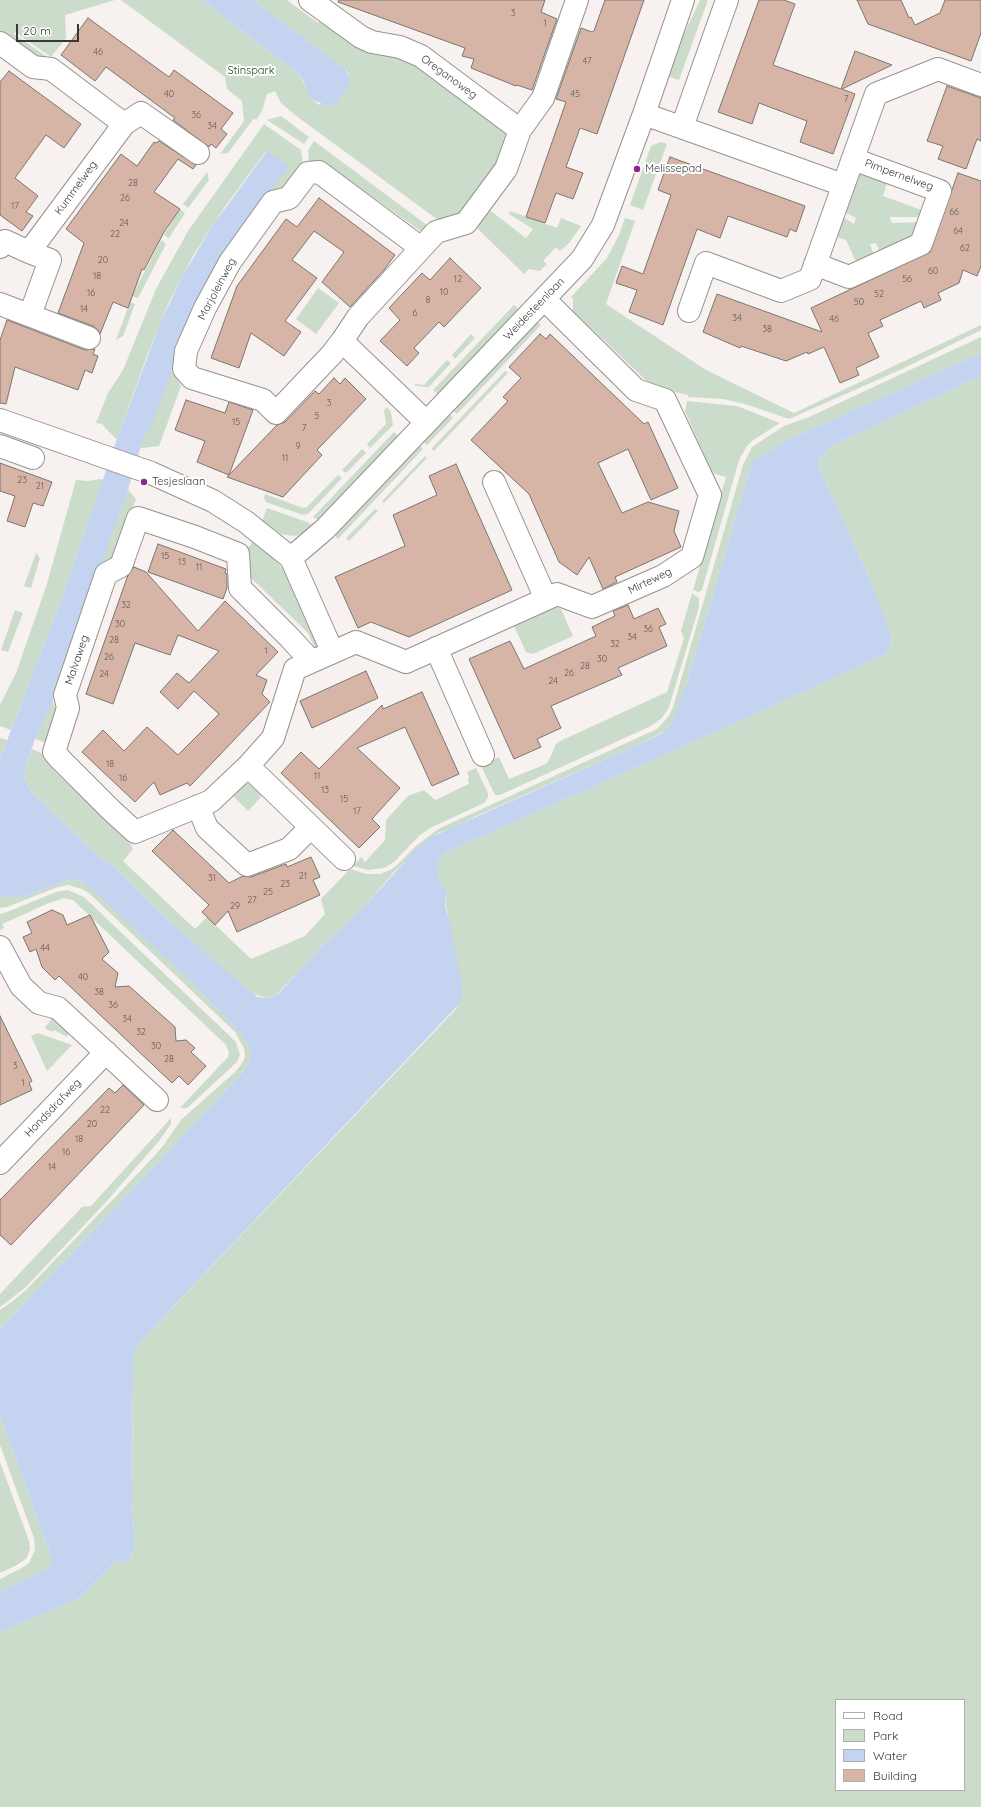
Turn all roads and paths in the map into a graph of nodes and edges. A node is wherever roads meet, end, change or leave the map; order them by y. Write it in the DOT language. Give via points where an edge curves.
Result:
graph roads {
  1 [pos="310,0"];
  2 [pos="577,0"];
  3 [pos="683,0"];
  4 [pos="726,0"];
  5 [pos="0,43"];
  6 [pos="980,84"];
  7 [pos="644,114"];
  8 [pos="124,124"];
  9 [pos="682,128"];
  10 [pos="520,130"];
  11 [pos="198,153"];
  12 [pos="853,159"];
  13 [pos="843,185"];
  14 [pos="2,242"];
  15 [pos="421,248"];
  16 [pos="29,252"];
  17 [pos="815,264"];
  18 [pos="544,299"];
  19 [pos="0,304"];
  20 [pos="689,311"];
  21 [pos="30,315"];
  22 [pos="89,338"];
  23 [pos="342,341"];
  24 [pos="0,420"];
  25 [pos="426,422"];
  26 [pos="0,446"];
  27 [pos="33,458"];
  28 [pos="494,482"];
  29 [pos="291,558"];
  30 [pos="546,599"];
  31 [pos="436,648"];
  32 [pos="332,651"];
  33 [pos="311,661"];
  34 [pos="483,755"];
  35 [pos="248,766"];
  36 [pos="198,806"];
  37 [pos="311,828"];
  38 [pos="344,859"];
  39 [pos="0,947"];
  40 [pos="106,1052"];
  41 [pos="157,1100"];
  42 [pos="0,1163"];
  1 -- 10 [label="street, Oreganoweg" via="361,37 372,42 400,47 421,56"];
  2 -- 10 [label="street" via="543,98"];
  3 -- 7 [label="street, Weidesteenlaan"];
  4 -- 9 [label="street"];
  5 -- 8 [label="street" via="33,67 50,69"];
  6 -- 12 [label="street, Pimpernelweg" via="938,69 876,94"];
  7 -- 9 [label="street"];
  7 -- 18 [label="street, Weidesteenlaan" via="603,225 582,259"];
  8 -- 11 [label="street, Kummelweg" via="141,113"];
  8 -- 16 [label="street, Kummelweg"];
  9 -- 13 [label="street"];
  10 -- 15 [label="street, Marjoleinweg" via="506,169 466,223 436,232"];
  12 -- 13 [label="street, Pimpernelweg"];
  12 -- 17 [label="street, Pimpernelweg" via="940,191 921,244 849,277"];
  13 -- 17 [label="street, Pimpernelweg"];
  14 -- 16 [label="street"];
  15 -- 23 [label="street, Marjoleinweg" via="358,317"];
  15 -- 23 [label="street, Marjoleinweg" via="319,172 308,173 289,198 273,202 230,262 186,351 184,369 192,378 263,400 276,413"];
  16 -- 21 [label="street" via="50,260"];
  17 -- 20 [label="street, Pimpernelweg" via="810,278 781,291 706,263"];
  18 -- 25 [label="street, Weidesteenlaan"];
  18 -- 30 [label="street, Mirteweg" via="636,390 665,400 710,495 692,557 663,576 592,607 557,594"];
  19 -- 21 [label="street"];
  21 -- 22 [label="street"];
  23 -- 25 [label="street"];
  24 -- 29 [label="street" via="151,473 213,502 246,522"];
  25 -- 29 [label="street, Weidesteenlaan" via="325,529"];
  26 -- 27 [label="street"];
  28 -- 30 [label="street"];
  29 -- 32 [label="street"];
  30 -- 31 [label="street, Mirteweg"];
  31 -- 32 [label="street, Mirteweg" via="406,662 356,642"];
  31 -- 34 [label="street"];
  32 -- 33 [label="street, Malvaweg"];
  33 -- 35 [label="street, Malvaweg" via="295,669 273,738"];
  33 -- 36 [label="street, Malvaweg" via="240,588 238,554 138,518 121,566 106,574 65,695 68,708 54,752 135,832"];
  35 -- 36 [label="street, Malvaweg" via="211,800"];
  35 -- 37 [label="street"];
  36 -- 37 [label="street" via="207,828 247,865 289,849"];
  37 -- 38 [label="street"];
  39 -- 40 [label="street" via="21,986 39,1003 58,1008"];
  40 -- 41 [label="street"];
  40 -- 42 [label="street, Hondsdrafweg"];
}
